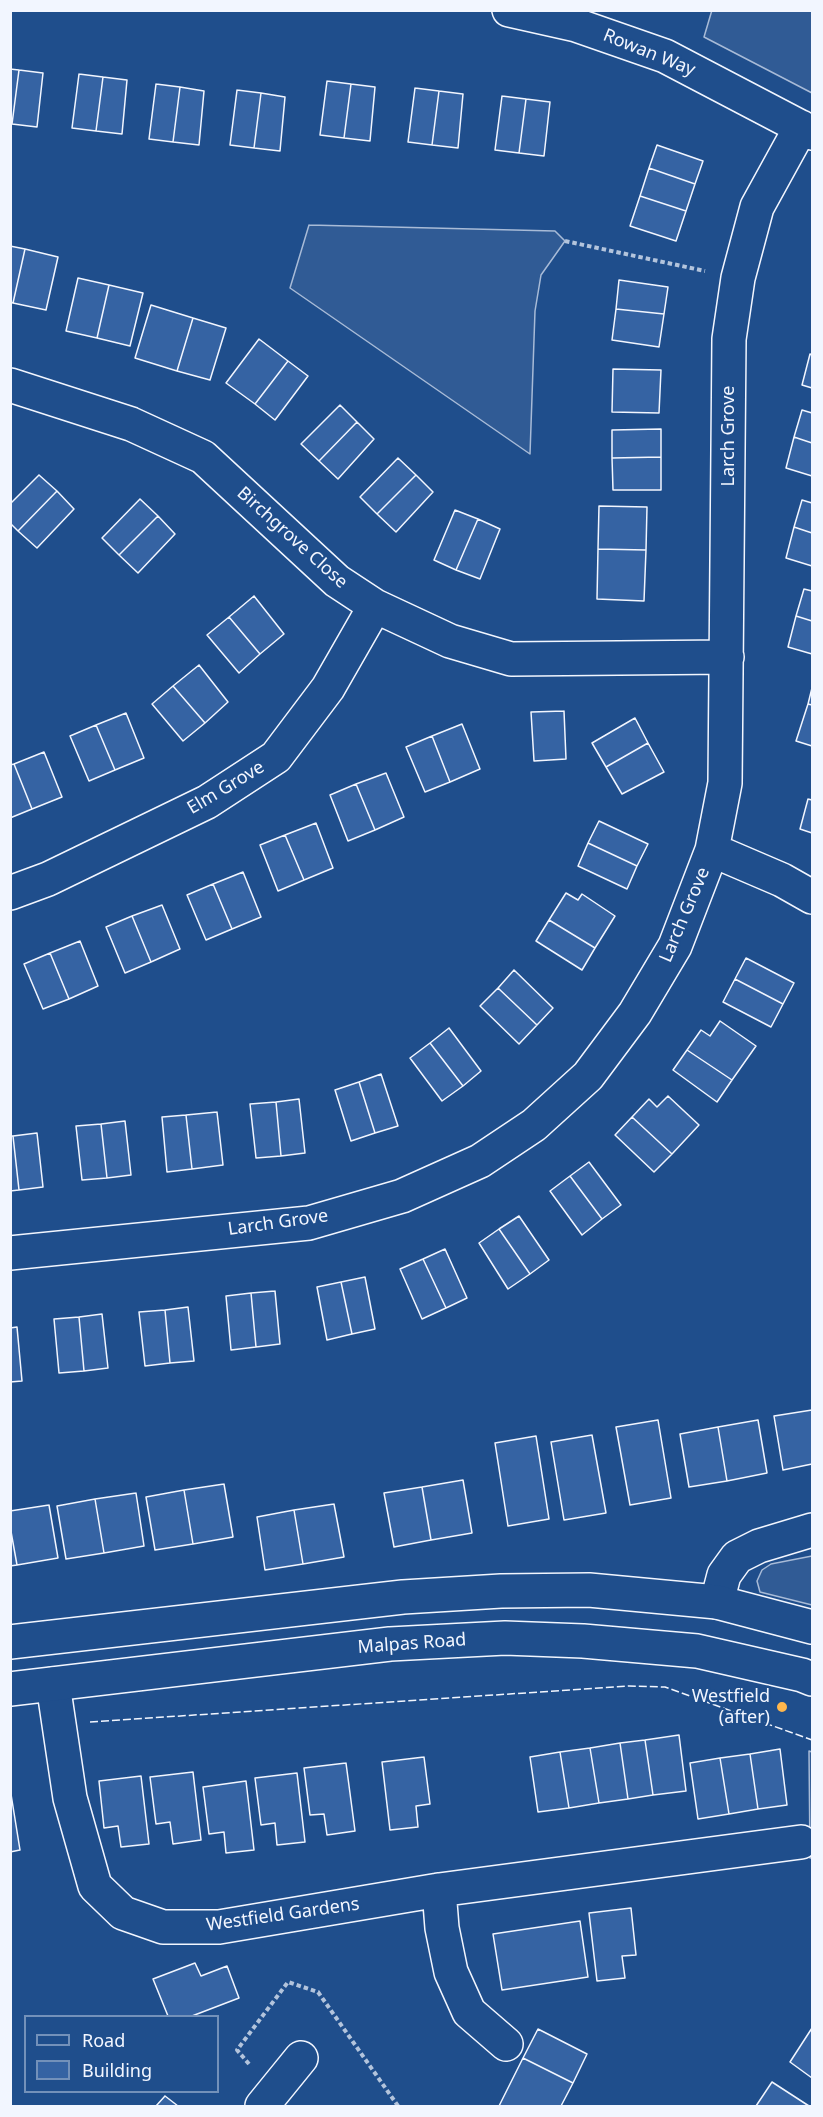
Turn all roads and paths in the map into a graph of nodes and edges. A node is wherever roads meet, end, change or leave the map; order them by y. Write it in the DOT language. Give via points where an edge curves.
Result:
graph roads {
  1 [pos="509,10"];
  2 [pos="807,130"];
  3 [pos="565,241"];
  4 [pos="738,278"];
  5 [pos="10,385"];
  6 [pos="375,606"];
  7 [pos="727,657"];
  8 [pos="712,850"];
  9 [pos="10,893"];
  10 [pos="813,897"];
  11 [pos="10,1253"];
  12 [pos="813,1530"];
  13 [pos="717,1602"];
  14 [pos="813,1627"];
  15 [pos="10,1642"];
  16 [pos="813,1679"];
  17 [pos="53,1684"];
  18 [pos="10,1689"];
  19 [pos="801,1842"];
  20 [pos="439,1890"];
  21 [pos="506,2044"];
  22 [pos="301,2058"];
  23 [pos="262,2106"];
  1 -- 2 [label="street, Rowan Way" via="576,25 665,56"];
  2 -- 4 [label="street, Larch Grove" via="757,207"];
  3 -- 4 [label="path"];
  4 -- 7 [label="street, Larch Grove" via="729,339"];
  5 -- 6 [label="street, Birchgrove Close" via="131,424 203,457 337,581"];
  6 -- 7 [label="street, Birchgrove Close" via="450,641 511,659"];
  6 -- 9 [label="street, Elm Grove" via="328,688 276,757 207,802 48,879"];
  7 -- 8 [label="street, Larch Grove" via="725,783"];
  8 -- 10 [label="street"];
  8 -- 11 [label="street, Larch Grove" via="675,946 635,1013 595,1067 534,1125 480,1161 402,1197 309,1223"];
  12 -- 13 [label="street" via="759,1546 737,1557 724,1575"];
  13 -- 14 [label="street"];
  13 -- 15 [label="street" via="589,1590 501,1591 403,1597"];
  16 -- 17 [label="street, Malpas Road" via="697,1651 506,1638 390,1644"];
  17 -- 18 [label="street, Malpas Road"];
  17 -- 20 [label="street, Westfield Gardens" via="70,1798 95,1886 123,1913 163,1927 219,1928"];
  19 -- 20 [label="street, Westfield Gardens"];
  20 -- 21 [label="street" via="451,1972 469,2012"];
  22 -- 23 [label="street"];
}
